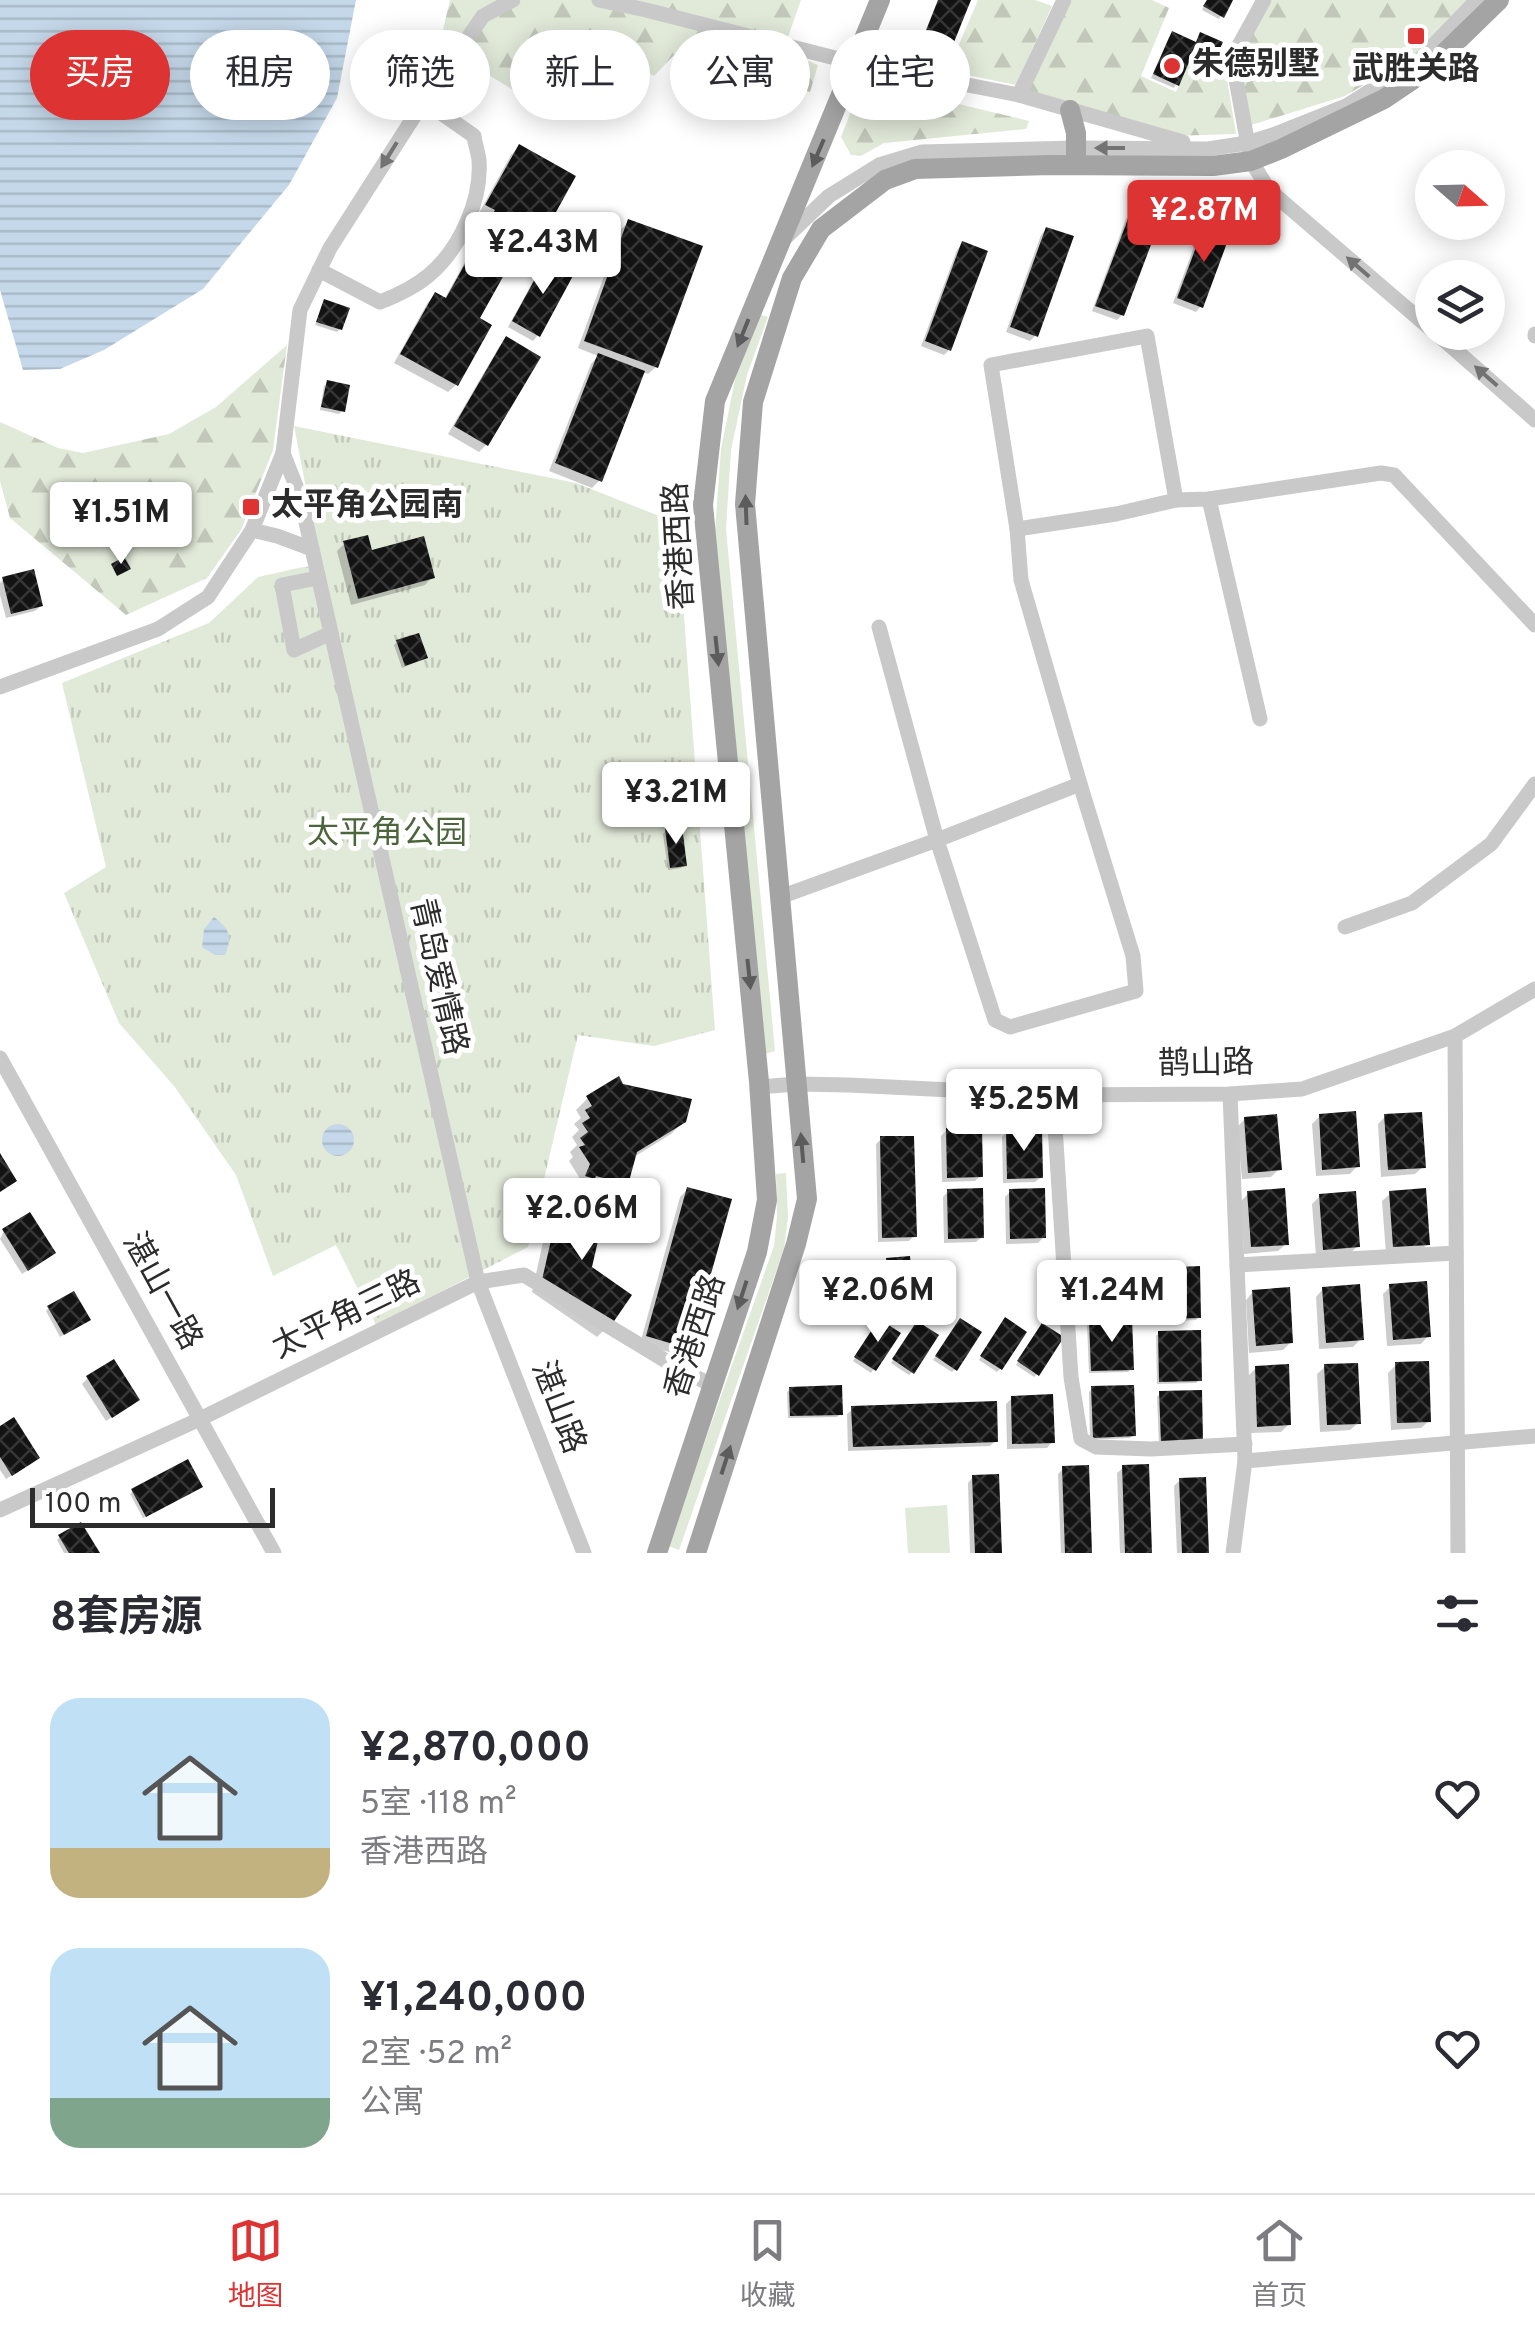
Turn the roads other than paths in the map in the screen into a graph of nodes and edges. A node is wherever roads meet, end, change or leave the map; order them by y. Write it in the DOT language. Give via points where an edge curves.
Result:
graph roads {
  1 [pos="514,0"];
  2 [pos="599,0"];
  3 [pos="880,0"];
  4 [pos="1064,0"];
  5 [pos="1264,0"];
  6 [pos="1477,0"];
  7 [pos="1499,0"];
  8 [pos="472,30"];
  9 [pos="868,30"];
  10 [pos="830,57"];
  11 [pos="970,85"];
  12 [pos="1019,95"];
  13 [pos="1070,110"];
  14 [pos="411,120"];
  15 [pos="452,120"];
  16 [pos="831,120"];
  17 [pos="1249,152"];
  18 [pos="1076,157"];
  19 [pos="780,243"];
  20 [pos="320,270"];
  21 [pos="1415,315"];
  22 [pos="1456,350"];
  23 [pos="1535,420"];
  24 [pos="283,453"];
  25 [pos="1209,499"];
  26 [pos="1176,500"];
  27 [pos="1016,529"];
  28 [pos="252,530"];
  29 [pos="312,549"];
  30 [pos="318,578"];
  31 [pos="1535,625"];
  32 [pos="879,626"];
  33 [pos="330,630"];
  34 [pos="0,687"];
  35 [pos="1260,718"];
  36 [pos="1080,784"];
  37 [pos="1535,784"];
  38 [pos="937,840"];
  39 [pos="780,896"];
  40 [pos="1346,926"];
  41 [pos="1535,989"];
  42 [pos="1454,1036"];
  43 [pos="2,1065"];
  44 [pos="797,1084"];
  45 [pos="760,1087"];
  46 [pos="1230,1094"];
  47 [pos="1054,1095"];
  48 [pos="1456,1253"];
  49 [pos="1237,1265"];
  50 [pos="478,1282"];
  51 [pos="712,1385"];
  52 [pos="200,1418"];
  53 [pos="1535,1436"];
  54 [pos="1458,1444"];
  55 [pos="1245,1452"];
  56 [pos="0,1510"];
  57 [pos="274,1553"];
  58 [pos="584,1553"];
  59 [pos="656,1553"];
  60 [pos="696,1553"];
  61 [pos="1233,1553"];
  62 [pos="1458,1553"];
  1 -- 8 [label="street" via="482,16"];
  2 -- 10 [label="street"];
  3 -- 9 [label="main road"];
  4 -- 12 [label="street"];
  5 -- 17 [label="street" via="1232,58"];
  6 -- 17 [label="street, 香港西路" via="1418,60 1346,106"];
  7 -- 17 [label="main road, 香港西路" via="1427,70 1384,99 1280,149"];
  11 -- 12 [label="street"];
  12 -- 13 [label="street"];
  13 -- 17 [label="street" via="1179,142"];
  13 -- 18 [label="main road"];
  14 -- 20 [label="street, one-way"];
  15 -- 20 [label="street" via="474,136 479,161 465,226 447,256 430,275 380,302"];
  16 -- 19 [label="main road, one-way"];
  17 -- 18 [label="main road, 香港西路" via="1212,166"];
  21 -- 17 [label="street, one-way" via="1269,190"];
  18 -- 19 [label="street, 香港西路" via="922,152 880,165 829,196"];
  39 -- 18 [label="main road, 香港西路, one-way" via="744,504 753,402 792,278 821,228 885,180 916,169"];
  19 -- 45 [label="main road, 香港西路, one-way" via="715,401 703,505"];
  20 -- 24 [label="street" via="300,310"];
  23 -- 22 [label="street, one-way"];
  24 -- 28 [label="street"];
  24 -- 29 [label="street, 青岛爱情路"];
  25 -- 26 [label="street"];
  25 -- 31 [label="street" via="1394,475"];
  25 -- 35 [label="street"];
  26 -- 27 [label="street"];
  26 -- 27 [label="street" via="1147,336 1129,338 991,365"];
  27 -- 36 [label="street" via="1021,580"];
  28 -- 29 [label="street"];
  28 -- 34 [label="street" via="208,596 158,630"];
  29 -- 30 [label="street, 青岛爱情路"];
  30 -- 33 [label="street, 青岛爱情路"];
  30 -- 33 [label="street" via="282,585 294,650"];
  32 -- 38 [label="street"];
  33 -- 50 [label="street, 青岛爱情路"];
  36 -- 38 [label="street"];
  36 -- 38 [label="street" via="1133,956 1136,991 1010,1027 995,1020"];
  37 -- 40 [label="street" via="1491,844 1412,903"];
  38 -- 39 [label="street"];
  39 -- 44 [label="main road, 香港西路"];
  41 -- 42 [label="street, 鹊山路"];
  42 -- 46 [label="street, 鹊山路" via="1302,1089"];
  42 -- 48 [label="street"];
  43 -- 52 [label="street, 湛山一路"];
  44 -- 45 [label="street, 鹊山路"];
  44 -- 47 [label="street, 鹊山路"];
  60 -- 44 [label="main road, 香港西路, one-way" via="807,1199"];
  45 -- 51 [label="main road, 香港西路, one-way" via="768,1200"];
  46 -- 47 [label="street, 鹊山路"];
  46 -- 49 [label="street"];
  47 -- 55 [label="street" via="1070,1377 1081,1439 1096,1446"];
  48 -- 49 [label="street"];
  48 -- 54 [label="street"];
  49 -- 55 [label="street"];
  50 -- 51 [label="street, 太平角三路" via="524,1275"];
  50 -- 52 [label="street, 太平角三路"];
  50 -- 58 [label="street, 湛山路"];
  51 -- 59 [label="main road, 香港西路"];
  52 -- 56 [label="street, 太平角三路"];
  52 -- 57 [label="street, 湛山一路"];
  53 -- 54 [label="street"];
  54 -- 55 [label="street"];
  54 -- 62 [label="street"];
  55 -- 61 [label="street"];
}
